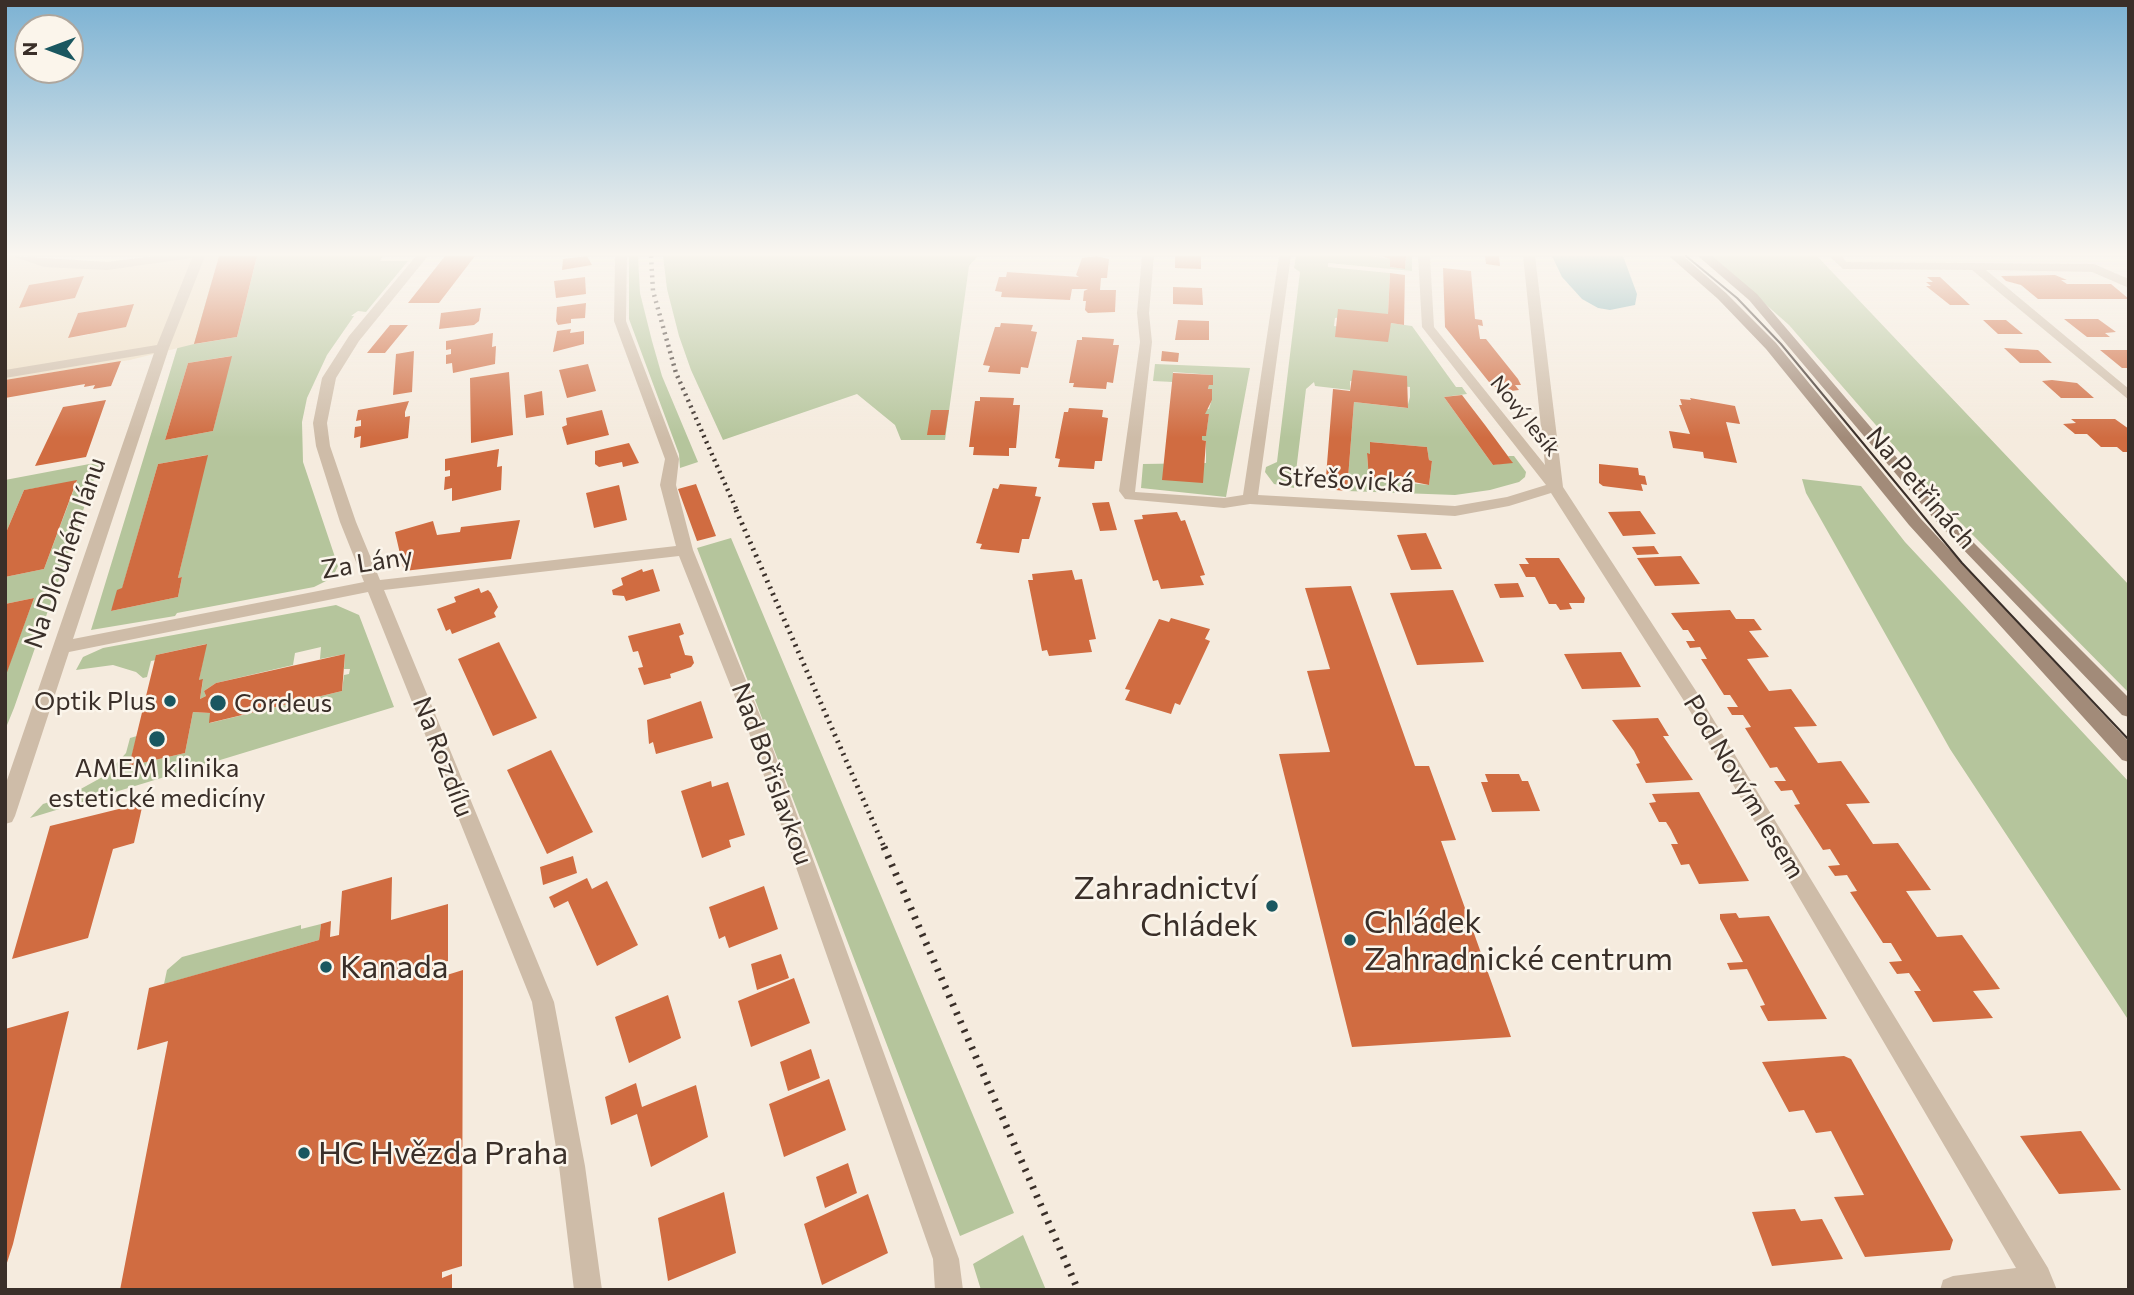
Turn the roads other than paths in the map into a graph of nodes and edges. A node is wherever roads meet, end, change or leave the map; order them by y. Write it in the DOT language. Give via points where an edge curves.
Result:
graph roads {
  1 [pos="175,316"];
  2 [pos="372,316"];
  3 [pos="620,316"];
  4 [pos="1143,316"];
  5 [pos="1276,316"];
  6 [pos="1427,316"];
  7 [pos="1536,316"];
  8 [pos="1742,316"];
  9 [pos="1770,316"];
  10 [pos="2035,316"];
  11 [pos="162,348"];
  12 [pos="5,374"];
  13 [pos="2129,396"];
  14 [pos="1555,487"];
  15 [pos="1250,499"];
  16 [pos="685,550"];
  17 [pos="373,586"];
  18 [pos="60,648"];
  19 [pos="2129,710"];
  20 [pos="2129,755"];
  21 [pos="9,795"];
  22 [pos="5,816"];
  23 [pos="2041,1284"];
  24 [pos="588,1290"];
  25 [pos="949,1290"];
  26 [pos="1953,1290"];
  1 -- 11 [label="street, Na Dlouhém lánu"];
  2 -- 17 [label="street, Na Rozdílu" via="329,378 322,401 323,446"];
  3 -- 16 [label="street, Nad Bořislavkou" via="672,459 668,485"];
  4 -- 15 [label="street" via="1146,342 1127,494 1137,499 1224,503"];
  5 -- 15 [label="street, Střešovická"];
  6 -- 14 [label="street, Nový lesík" via="1428,327"];
  7 -- 14 [label="street, Pod Novým lesem"];
  8 -- 20 [label="street, Na Petřinách" via="1915,522"];
  9 -- 19 [label="street, Na Petřinách" via="1940,516"];
  10 -- 13 [label="street"];
  11 -- 12 [label="street"];
  11 -- 18 [label="street, Na Dlouhém lánu"];
  14 -- 15 [label="street, Střešovická" via="1455,511"];
  14 -- 23 [label="street, Pod Novým lesem" via="1697,708"];
  16 -- 17 [label="street, Za Lány"];
  16 -- 25 [label="street, Nad Bořislavkou" via="767,756 946,1259"];
  17 -- 18 [label="street, Za Lány"];
  17 -- 24 [label="street, Na Rozdílu" via="544,1002"];
  18 -- 21 [label="street, Na Dlouhém lánu"];
  21 -- 22 [label="street, Na Dlouhém lánu"];
  23 -- 26 [label="street"];
}
